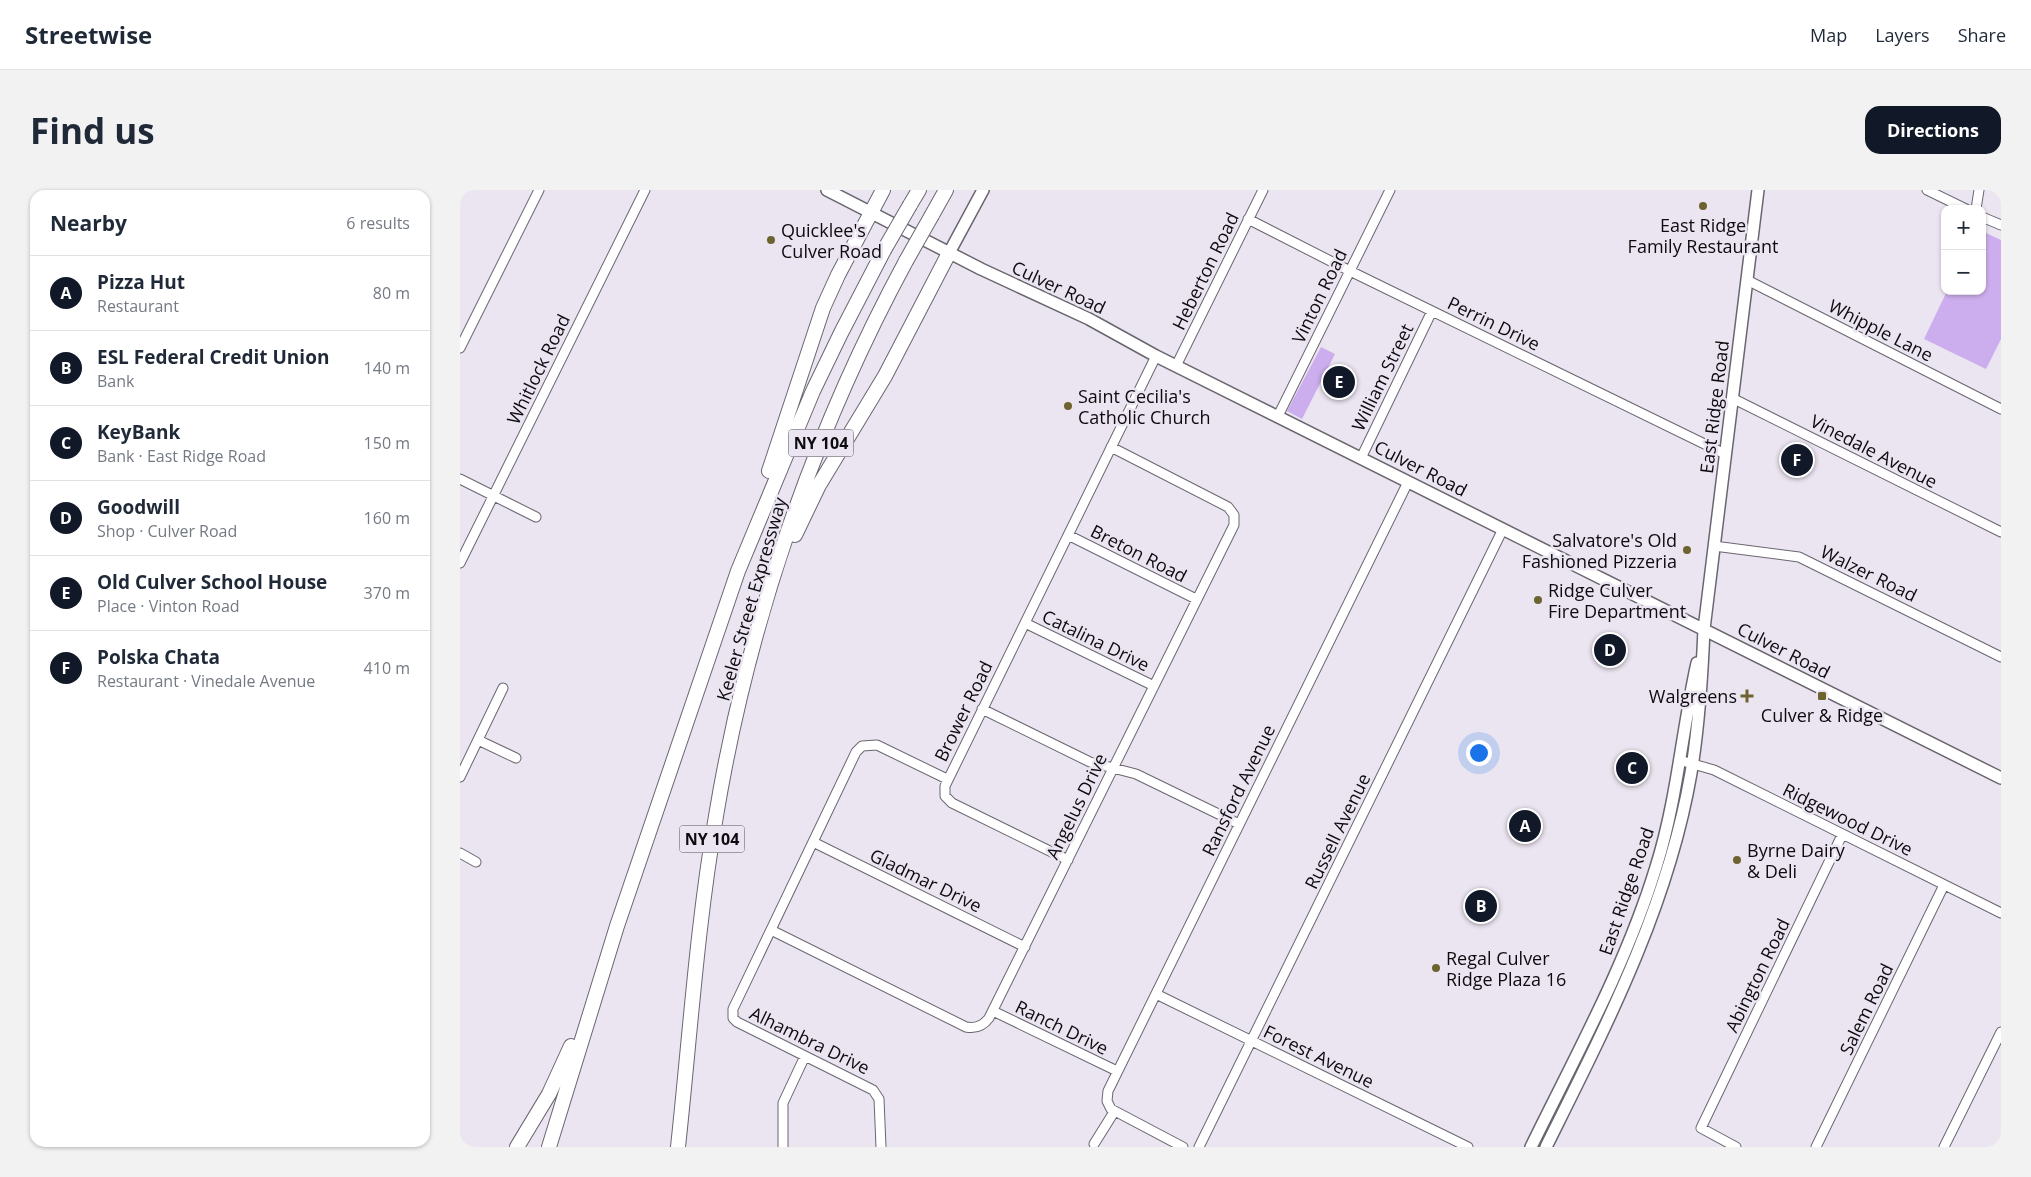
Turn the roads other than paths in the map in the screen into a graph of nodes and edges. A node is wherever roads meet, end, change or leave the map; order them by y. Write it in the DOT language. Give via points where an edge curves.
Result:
graph roads {
  1 [pos="538,190"];
  2 [pos="645,190"];
  3 [pos="827,190"];
  4 [pos="884,190"];
  5 [pos="919,190"];
  6 [pos="946,190"];
  7 [pos="983,190"];
  8 [pos="1263,190"];
  9 [pos="1390,190"];
  10 [pos="1758,190"];
  11 [pos="1927,190"];
  12 [pos="1979,190"];
  13 [pos="1958,205"];
  14 [pos="1977,205"];
  15 [pos="871,213"];
  16 [pos="1986,218"];
  17 [pos="1248,219"];
  18 [pos="2001,226"];
  19 [pos="949,253"];
  20 [pos="1350,271"];
  21 [pos="1747,280"];
  22 [pos="1432,311"];
  23 [pos="460,348"];
  24 [pos="1156,356"];
  25 [pos="1176,366"];
  26 [pos="1732,398"];
  27 [pos="2001,409"];
  28 [pos="1278,416"];
  29 [pos="1111,447"];
  30 [pos="1726,454"];
  31 [pos="1362,458"];
  32 [pos="460,479"];
  33 [pos="1408,482"];
  34 [pos="493,495"];
  35 [pos="536,517"];
  36 [pos="1503,529"];
  37 [pos="2001,532"];
  38 [pos="1068,535"];
  39 [pos="1714,546"];
  40 [pos="460,563"];
  41 [pos="733,583"];
  42 [pos="1196,599"];
  43 [pos="1024,623"];
  44 [pos="1704,629"];
  45 [pos="758,634"];
  46 [pos="2001,657"];
  47 [pos="1154,686"];
  48 [pos="503,688"];
  49 [pos="982,709"];
  50 [pos="478,740"];
  51 [pos="516,758"];
  52 [pos="1679,760"];
  53 [pos="1693,763"];
  54 [pos="1113,767"];
  55 [pos="460,777"];
  56 [pos="2001,778"];
  57 [pos="947,779"];
  58 [pos="1239,824"];
  59 [pos="1842,835"];
  60 [pos="812,842"];
  61 [pos="460,853"];
  62 [pos="1068,860"];
  63 [pos="476,862"];
  64 [pos="1944,885"];
  65 [pos="2001,913"];
  66 [pos="617,926"];
  67 [pos="771,930"];
  68 [pos="1025,946"];
  69 [pos="1156,994"];
  70 [pos="993,1011"];
  71 [pos="733,1018"];
  72 [pos="2001,1032"];
  73 [pos="1252,1041"];
  74 [pos="688,1049"];
  75 [pos="805,1056"];
  76 [pos="1118,1072"];
  77 [pos="1114,1112"];
  78 [pos="1094,1144"];
  79 [pos="517,1147"];
  80 [pos="548,1147"];
  81 [pos="678,1147"];
  82 [pos="684,1147"];
  83 [pos="783,1147"];
  84 [pos="881,1147"];
  85 [pos="1184,1147"];
  86 [pos="1199,1147"];
  87 [pos="1468,1147"];
  88 [pos="1531,1147"];
  89 [pos="1546,1147"];
  90 [pos="1736,1147"];
  91 [pos="1816,1147"];
  92 [pos="1944,1147"];
  1 -- 23 [label="street"];
  2 -- 34 [label="street, Whitlock Road"];
  3 -- 15 [label="main road, Culver Road"];
  4 -- 15 [label="highway"];
  5 -- 41 [label="highway, Keeler Street Expressway / NY 104, bridge" via="884,250 813,391"];
  6 -- 45 [label="highway, Keeler Street Expressway / NY 104, bridge" via="866,341 818,449 786,535"];
  7 -- 19 [label="main road"];
  8 -- 17 [label="street, Heberton Road"];
  9 -- 20 [label="street, Vinton Road"];
  10 -- 21 [label="main road, East Ridge Road"];
  11 -- 13 [label="street"];
  12 -- 14 [label="street"];
  15 -- 19 [label="main road, Culver Road"];
  15 -- 41 [label="highway" via="820,317"];
  16 -- 18 [label="street"];
  17 -- 20 [label="street, Perrin Drive"];
  17 -- 25 [label="street, Heberton Road"];
  19 -- 24 [label="main road, Culver Road" via="1089,319"];
  19 -- 45 [label="highway" via="885,376 807,508"];
  20 -- 22 [label="street, Perrin Drive"];
  20 -- 28 [label="street, Vinton Road"];
  21 -- 26 [label="main road, East Ridge Road"];
  21 -- 27 [label="street, Whipple Lane"];
  22 -- 30 [label="street, Perrin Drive"];
  22 -- 31 [label="street, William Street"];
  24 -- 25 [label="main road, Culver Road"];
  24 -- 29 [label="street, Brower Road"];
  25 -- 28 [label="main road, Culver Road"];
  26 -- 30 [label="main road, East Ridge Road"];
  26 -- 37 [label="street, Vinedale Avenue"];
  28 -- 31 [label="main road, Culver Road"];
  29 -- 38 [label="street, Brower Road"];
  29 -- 42 [label="street, Angelus Drive" via="1219,501 1232,511 1234,525"];
  30 -- 39 [label="main road, East Ridge Road"];
  31 -- 33 [label="main road, Culver Road"];
  32 -- 34 [label="street"];
  33 -- 36 [label="main road, Culver Road"];
  33 -- 58 [label="street, Ransford Avenue"];
  34 -- 35 [label="street"];
  34 -- 40 [label="street, Whitlock Road"];
  36 -- 44 [label="main road, Culver Road"];
  36 -- 73 [label="street, Russell Avenue"];
  38 -- 42 [label="street, Breton Road"];
  38 -- 43 [label="street, Brower Road"];
  39 -- 44 [label="main road, East Ridge Road"];
  39 -- 46 [label="street, Walzer Road" via="1799,557"];
  41 -- 66 [label="highway, Keeler Street Expressway / NY 104"];
  42 -- 47 [label="street, Angelus Drive"];
  43 -- 47 [label="street, Catalina Drive"];
  43 -- 49 [label="street, Brower Road"];
  44 -- 52 [label="main road, East Ridge Road"];
  44 -- 53 [label="main road, East Ridge Road"];
  44 -- 56 [label="main road, Culver Road"];
  45 -- 74 [label="highway, Keeler Street Expressway / NY 104" via="734,724 714,826 700,924"];
  47 -- 54 [label="street, Angelus Drive"];
  48 -- 50 [label="street"];
  49 -- 54 [label="street" via="1090,762"];
  49 -- 57 [label="street, Brower Road"];
  50 -- 51 [label="street"];
  50 -- 55 [label="street"];
  52 -- 53 [label="street, Ridgewood Drive"];
  52 -- 88 [label="main road, East Ridge Road" via="1663,842 1634,931 1603,1003"];
  53 -- 59 [label="street, Ridgewood Drive" via="1714,770"];
  53 -- 89 [label="main road, East Ridge Road" via="1674,849 1646,934 1617,1003"];
  54 -- 58 [label="street" via="1136,774"];
  54 -- 62 [label="street, Angelus Drive"];
  57 -- 60 [label="street, Brower Road" via="877,745 862,746 856,752"];
  57 -- 62 [label="street" via="945,796 952,803"];
  58 -- 69 [label="street, Ransford Avenue"];
  59 -- 64 [label="street, Ridgewood Drive"];
  59 -- 90 [label="street, Abington Road" via="1700,1128"];
  60 -- 67 [label="street, Brower Road"];
  60 -- 68 [label="street, Gladmar Drive"];
  61 -- 63 [label="street"];
  62 -- 68 [label="street, Angelus Drive"];
  64 -- 65 [label="street, Ridgewood Drive"];
  64 -- 91 [label="street, Salem Road"];
  66 -- 79 [label="highway" via="560,1071"];
  66 -- 80 [label="highway, NY 104"];
  67 -- 70 [label="street, Angelus Drive" via="966,1027 981,1026"];
  67 -- 71 [label="street, Brower Road" via="733,1009"];
  68 -- 70 [label="street, Angelus Drive"];
  69 -- 73 [label="street, Forest Avenue"];
  69 -- 76 [label="street, Ransford Avenue"];
  70 -- 76 [label="street, Ranch Drive"];
  71 -- 75 [label="street, Alhambra Drive"];
  72 -- 92 [label="street"];
  73 -- 86 [label="street, Russell Avenue"];
  73 -- 87 [label="street, Forest Avenue"];
  74 -- 81 [label="highway"];
  74 -- 82 [label="highway, NY 104"];
  75 -- 83 [label="street" via="783,1103"];
  75 -- 84 [label="street, Alhambra Drive" via="873,1090 879,1099"];
  76 -- 77 [label="street, Ransford Avenue" via="1106,1096"];
  77 -- 78 [label="street"];
  77 -- 85 [label="street"];
}
